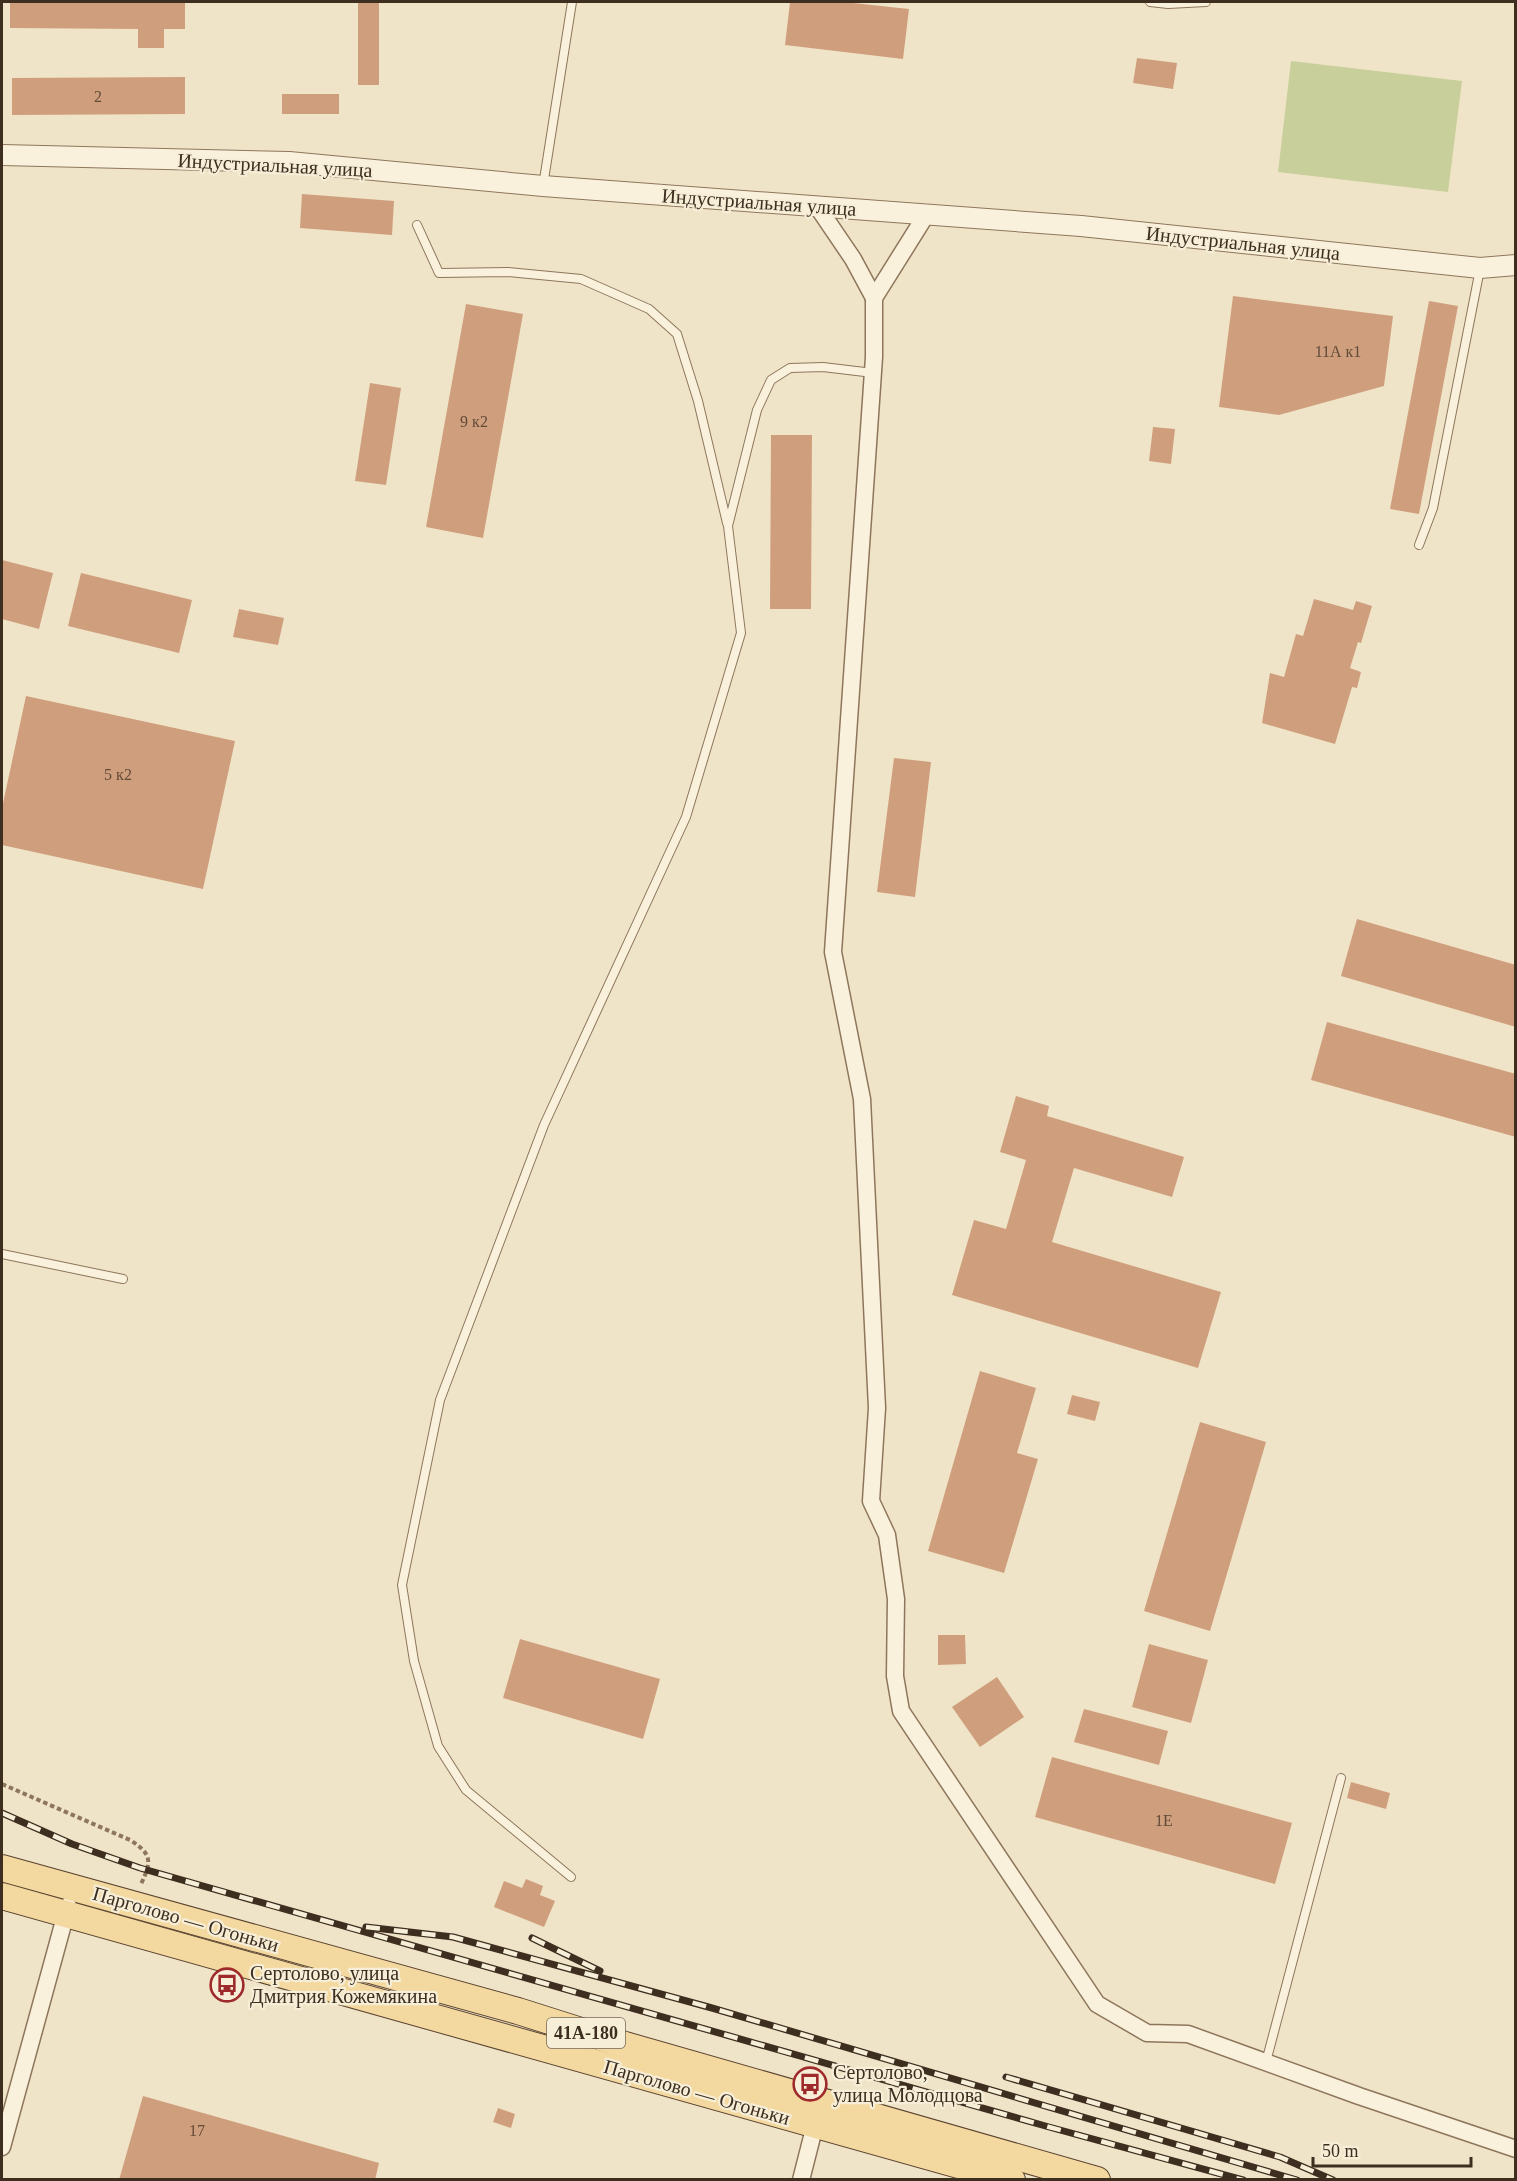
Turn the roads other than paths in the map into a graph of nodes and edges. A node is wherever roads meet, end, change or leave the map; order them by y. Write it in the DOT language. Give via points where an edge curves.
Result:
graph roads {
  1 [pos="572,2"];
  2 [pos="1150,2"];
  3 [pos="1206,2"];
  4 [pos="2,155"];
  5 [pos="543,186"];
  6 [pos="817,206"];
  7 [pos="926,215"];
  8 [pos="417,225"];
  9 [pos="1515,265"];
  10 [pos="1480,268"];
  11 [pos="874,298"];
  12 [pos="873,373"];
  13 [pos="728,526"];
  14 [pos="1419,545"];
  15 [pos="2,1254"];
  16 [pos="123,1279"];
  17 [pos="1341,1778"];
  18 [pos="2,1868"];
  19 [pos="571,1877"];
  20 [pos="74,1887"];
  21 [pos="2,1896"];
  22 [pos="66,1914"];
  23 [pos="1266,2062"];
  24 [pos="815,2125"];
  25 [pos="4,2129"];
  26 [pos="2,2147"];
  27 [pos="1515,2149"];
  28 [pos="801,2180"];
  29 [pos="1012,2180"];
  30 [pos="1097,2180"];
  1 -- 5 [label="lane"];
  2 -- 3 [label="lane"];
  4 -- 5 [label="street, Индустриальная улица" via="289,162"];
  5 -- 6 [label="street, Индустриальная улица"];
  6 -- 7 [label="street, Индустриальная улица"];
  6 -- 11 [label="street"];
  7 -- 10 [label="street, Индустриальная улица" via="1081,226"];
  7 -- 11 [label="street"];
  8 -- 13 [label="lane" via="439,273 508,272 581,279 649,309 677,334 698,400"];
  9 -- 10 [label="street, Индустриальная улица"];
  10 -- 14 [label="lane" via="1433,508"];
  11 -- 12 [label="street"];
  12 -- 13 [label="lane" via="790,368 771,380 757,410"];
  12 -- 23 [label="street" via="833,952 862,1099 877,1408 871,1501 887,1535 896,1599 895,1676 901,1711 1096,2004 1147,2033 1188,2034"];
  13 -- 19 [label="lane" via="741,633 686,818 544,1125 440,1400 402,1584 414,1661 438,1746 466,1790"];
  15 -- 16 [label="lane"];
  17 -- 23 [label="lane"];
  18 -- 20 [label="main road, Парголово — Огоньки / 41А-180"];
  20 -- 22 [label="street"];
  20 -- 30 [label="main road, Парголово — Огоньки / 41А-180" via="518,2011"];
  21 -- 22 [label="main road, Парголово — Огоньки / 41А-180"];
  22 -- 24 [label="main road, Парголово — Огоньки / 41А-180"];
  22 -- 25 [label="street"];
  23 -- 27 [label="street"];
  24 -- 28 [label="street"];
  24 -- 29 [label="main road, Парголово — Огоньки / 41А-180"];
  25 -- 26 [label="street"];
}
